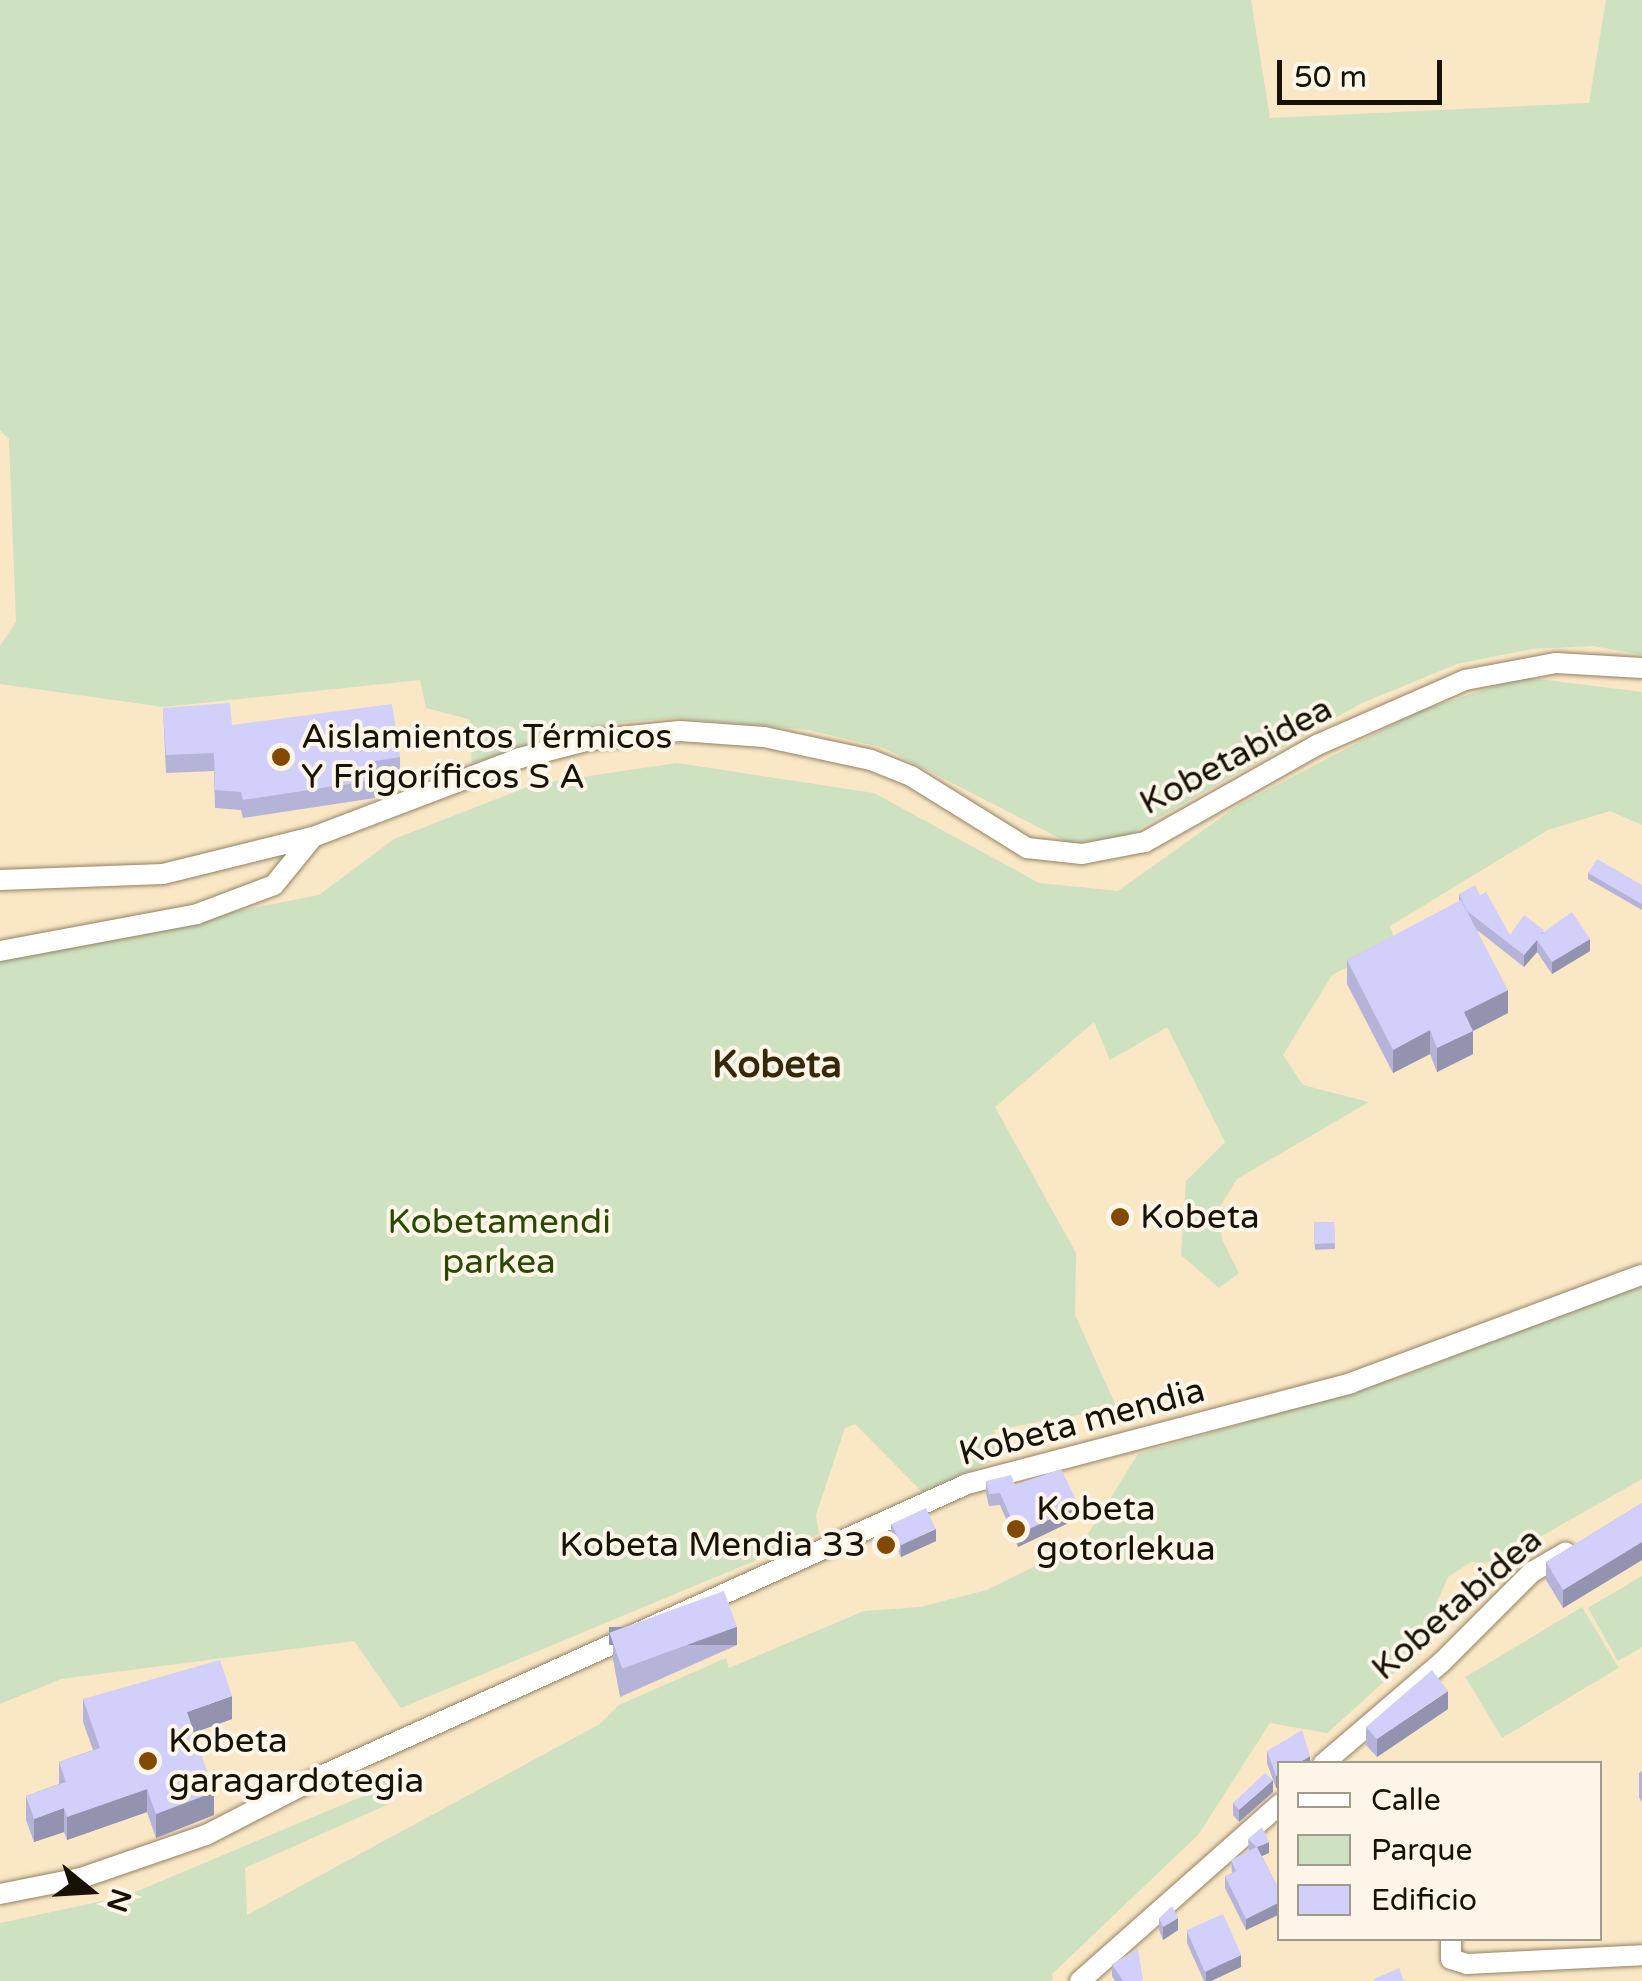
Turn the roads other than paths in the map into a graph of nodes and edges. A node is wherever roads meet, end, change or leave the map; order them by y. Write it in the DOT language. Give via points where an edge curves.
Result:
graph roads {
  1 [pos="1642,668"];
  2 [pos="312,838"];
  3 [pos="0,880"];
  4 [pos="0,951"];
  5 [pos="1642,1275"];
  6 [pos="1579,1543"];
  7 [pos="1327,1761"];
  8 [pos="1277,1807"];
  9 [pos="0,1894"];
  10 [pos="1451,1941"];
  11 [pos="1642,1955"];
  12 [pos="1080,1981"];
  1 -- 2 [label="street, Kobetabidea" via="1556,663 1465,680 1316,746 1146,842 1082,854 1026,848 912,776 871,760 764,738 680,731 590,740 520,758"];
  2 -- 3 [label="street, Kobetabidea" via="130,879"];
  2 -- 4 [label="street" via="274,886 197,914"];
  5 -- 9 [label="street, Kobeta mendia" via="1350,1384 967,1484 320,1776 206,1835 80,1878"];
  6 -- 7 [label="street, Kobetabidea" via="1532,1572 1441,1664"];
  8 -- 12 [label="street"];
  10 -- 11 [label="street" via="1452,1959 1467,1964"];
}
